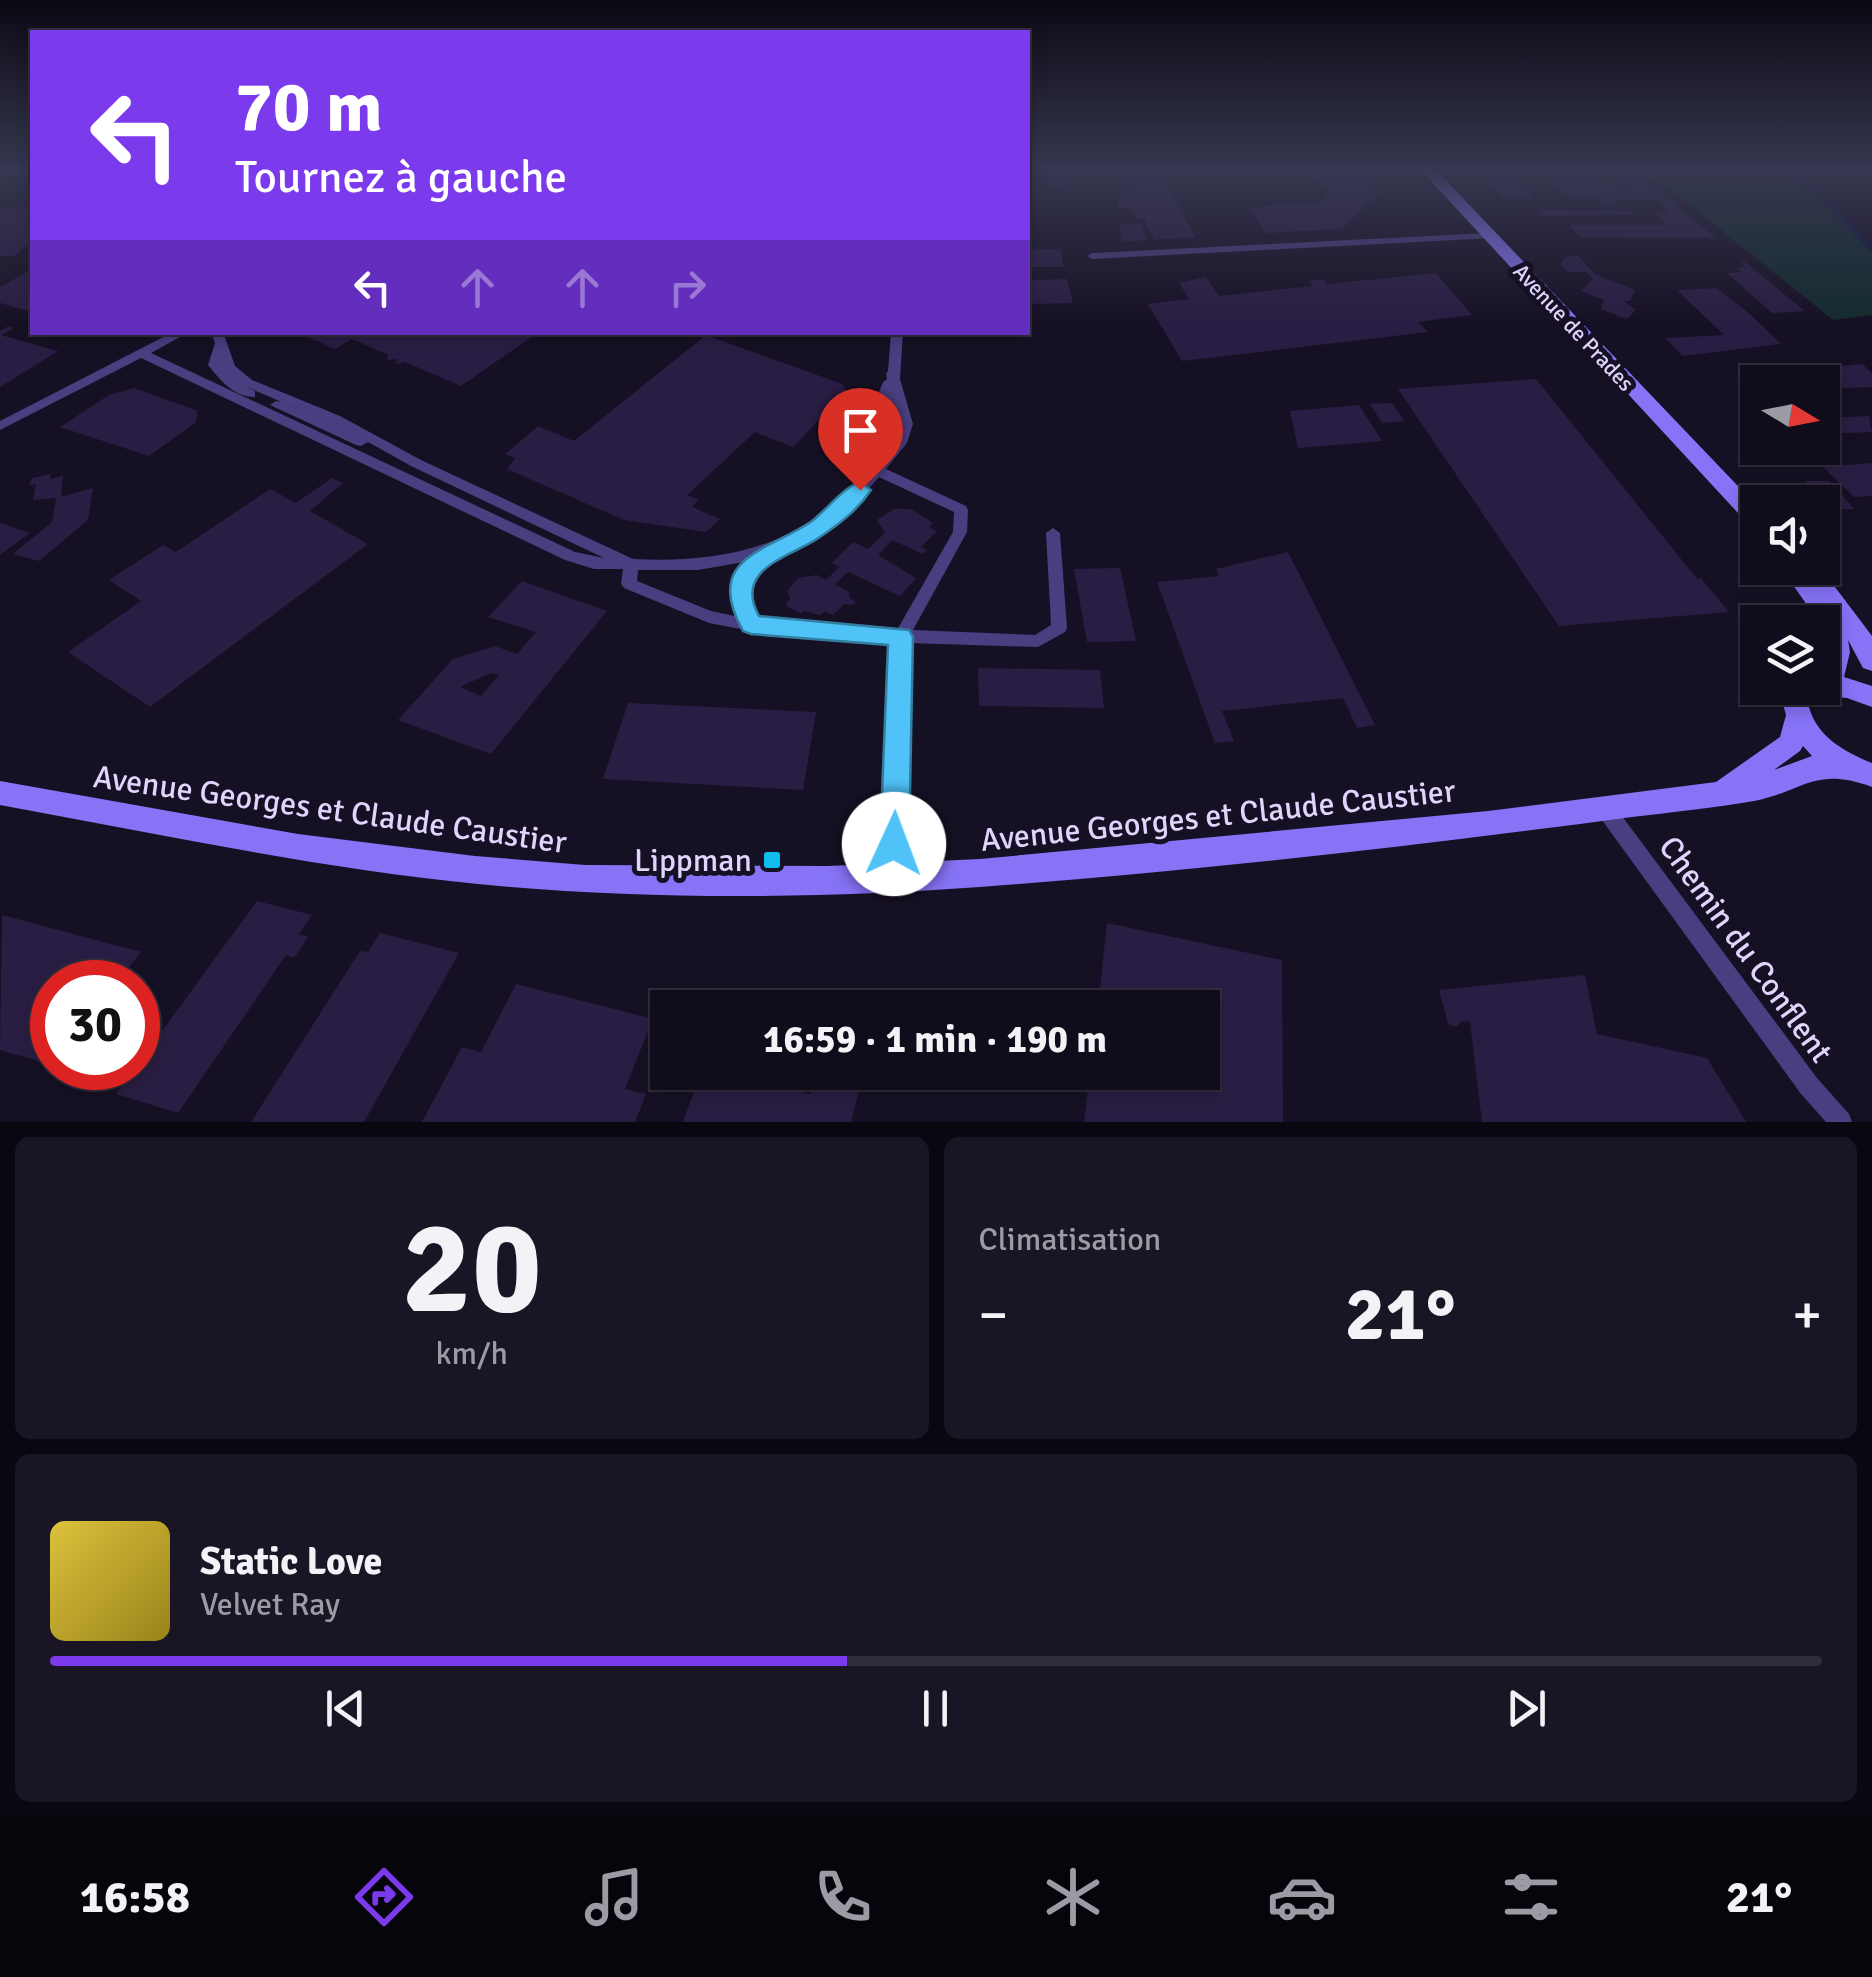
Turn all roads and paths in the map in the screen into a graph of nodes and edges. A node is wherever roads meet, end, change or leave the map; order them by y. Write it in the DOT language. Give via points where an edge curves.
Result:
graph roads {
  1 [pos="1474,220"];
  2 [pos="1488,236"];
  3 [pos="1092,256"];
  4 [pos="177,335"];
  5 [pos="897,335"];
  6 [pos="217,339"];
  7 [pos="140,353"];
  8 [pos="892,374"];
  9 [pos="0,426"];
  10 [pos="877,470"];
  11 [pos="1740,505"];
  12 [pos="1053,533"];
  13 [pos="762,555"];
  14 [pos="631,564"];
  15 [pos="1818,585"];
  16 [pos="751,625"];
  17 [pos="901,637"];
  18 [pos="1872,661"];
  19 [pos="1840,690"];
  20 [pos="1872,697"];
  21 [pos="1796,705"];
  22 [pos="1798,717"];
  23 [pos="1864,772"];
  24 [pos="1726,790"];
  25 [pos="0,793"];
  26 [pos="1606,810"];
  27 [pos="894,878"];
  28 [pos="1841,1122"];
  1 -- 2 [label="street, Avenue de Prades"];
  2 -- 3 [label="street"];
  2 -- 11 [label="street, Avenue de Prades"];
  4 -- 7 [label="street"];
  5 -- 8 [label="street"];
  6 -- 14 [label="street" via="229,368 248,384 335,418"];
  7 -- 9 [label="street"];
  7 -- 14 [label="street" via="570,556"];
  8 -- 10 [label="street" via="876,415"];
  8 -- 10 [label="street" via="906,410 905,436"];
  10 -- 13 [label="street" via="844,509"];
  10 -- 17 [label="street" via="960,510 960,532"];
  12 -- 17 [label="street" via="1059,628 1038,641"];
  13 -- 14 [label="street" via="713,564"];
  13 -- 16 [label="street" via="742,584"];
  14 -- 16 [label="street" via="629,584 709,617"];
  15 -- 18 [label="street"];
  16 -- 17 [label="street"];
  17 -- 27 [label="street"];
  19 -- 20 [label="street"];
  21 -- 22 [label="street, Avenue Georges et Claude Caustier"];
  22 -- 23 [label="street" via="1819,746"];
  22 -- 24 [label="street, Avenue Georges et Claude Caustier" via="1791,742"];
  23 -- 24 [label="street, Avenue Georges et Claude Caustier" via="1819,765 1759,788"];
  24 -- 26 [label="street, Avenue Georges et Claude Caustier"];
  25 -- 27 [label="street, Avenue Georges et Claude Caustier" via="298,847 475,870 663,880"];
  26 -- 27 [label="street, Avenue Georges et Claude Caustier"];
  26 -- 28 [label="street, Chemin du Conflent"];
}
